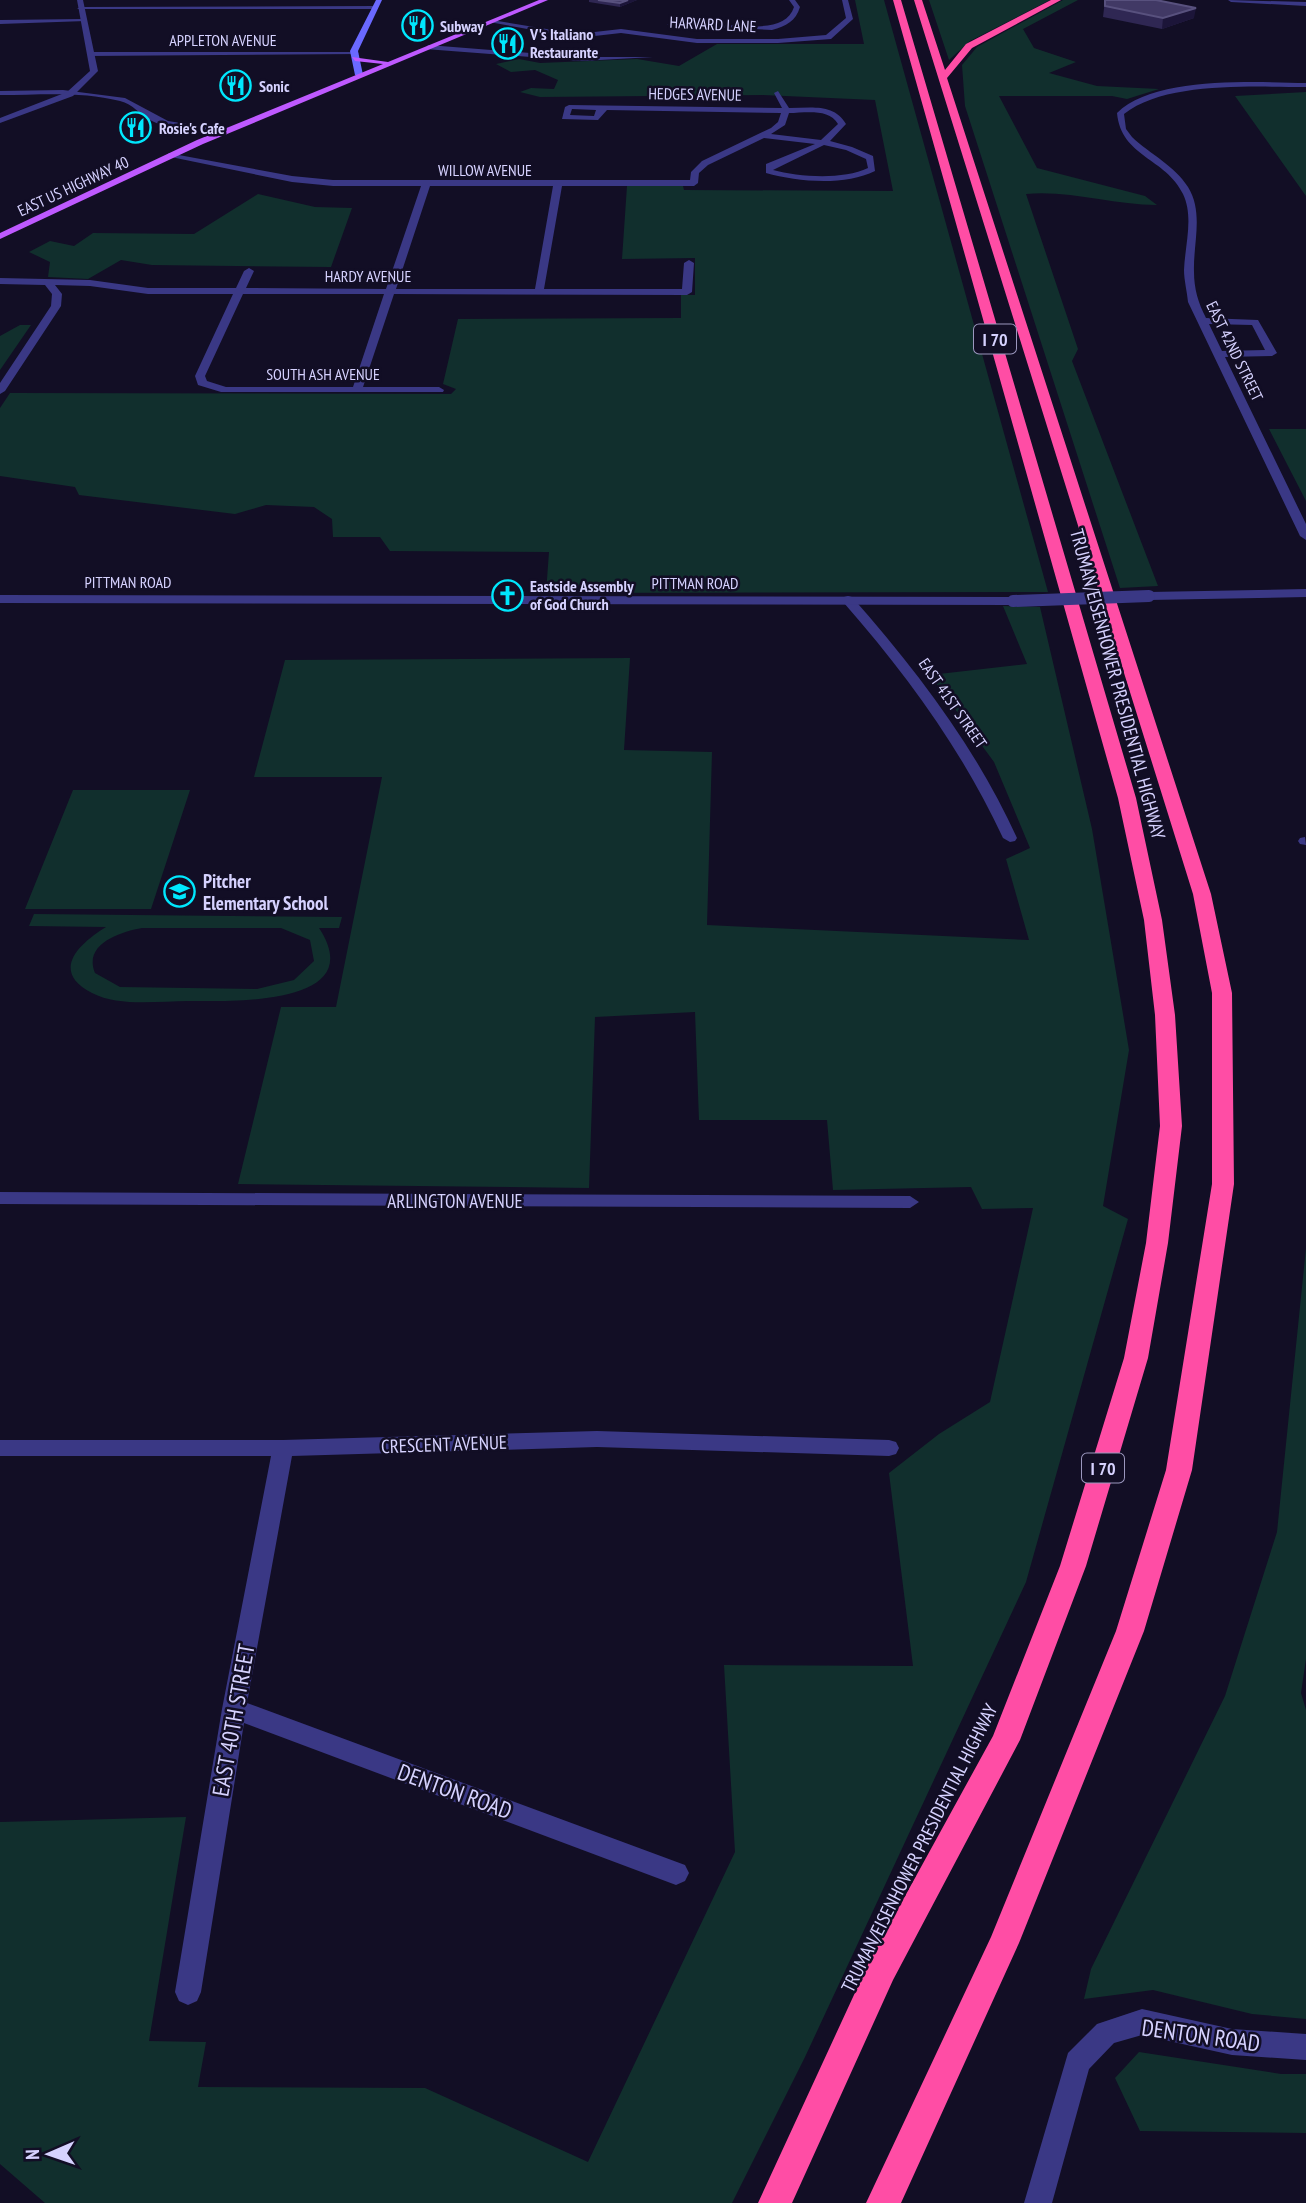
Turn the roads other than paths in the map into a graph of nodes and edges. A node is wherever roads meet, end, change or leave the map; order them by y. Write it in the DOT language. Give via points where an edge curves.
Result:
graph roads {
  1 [pos="545,0"];
  2 [pos="792,0"];
  3 [pos="845,0"];
  4 [pos="897,0"];
  5 [pos="918,0"];
  6 [pos="1058,0"];
  7 [pos="1231,0"];
  8 [pos="80,4"];
  9 [pos="378,4"];
  10 [pos="1306,4"];
  11 [pos="83,21"];
  12 [pos="0,22"];
  13 [pos="492,22"];
  14 [pos="633,23"];
  15 [pos="662,25"];
  16 [pos="597,36"];
  17 [pos="428,47"];
  18 [pos="91,54"];
  19 [pos="355,57"];
  20 [pos="649,57"];
  21 [pos="395,61"];
  22 [pos="359,75"];
  23 [pos="943,78"];
  24 [pos="1306,85"];
  25 [pos="0,93"];
  26 [pos="778,93"];
  27 [pos="69,94"];
  28 [pos="605,108"];
  29 [pos="786,109"];
  30 [pos="0,121"];
  31 [pos="227,131"];
  32 [pos="765,136"];
  33 [pos="819,144"];
  34 [pos="171,155"];
  35 [pos="558,183"];
  36 [pos="426,184"];
  37 [pos="0,236"];
  38 [pos="689,263"];
  39 [pos="249,271"];
  40 [pos="0,281"];
  41 [pos="48,282"];
  42 [pos="238,291"];
  43 [pos="388,292"];
  44 [pos="539,292"];
  45 [pos="1201,321"];
  46 [pos="1219,354"];
  47 [pos="357,390"];
  48 [pos="439,390"];
  49 [pos="0,391"];
  50 [pos="1306,536"];
  51 [pos="1306,593"];
  52 [pos="0,600"];
  53 [pos="849,600"];
  54 [pos="1010,838"];
  55 [pos="0,1198"];
  56 [pos="910,1202"];
  57 [pos="0,1448"];
  58 [pos="283,1448"];
  59 [pos="889,1448"];
  60 [pos="234,1709"];
  61 [pos="677,1873"];
  62 [pos="188,1992"];
  63 [pos="1306,2047"];
  64 [pos="775,2203"];
  65 [pos="883,2203"];
  66 [pos="1038,2203"];
  1 -- 13 [label="main road, EAST US HIGHWAY 40"];
  2 -- 15 [label="street, HARVARD LANE" via="797,7 793,17 772,27"];
  3 -- 16 [label="street, HARVARD LANE" via="850,19 828,37 697,41 621,31"];
  4 -- 64 [label="highway, TRUMAN/EISENHOWER PRESIDENTIAL HIGHWAY / I 70" via="1127,798 1153,920 1165,1015 1171,1126 1157,1243 1136,1358 1073,1566 1006,1740 882,1969"];
  5 -- 23 [label="highway, TRUMAN/EISENHOWER PRESIDENTIAL HIGHWAY / I 70"];
  6 -- 23 [label="highway" via="969,46"];
  7 -- 10 [label="street"];
  8 -- 9 [label="street"];
  8 -- 11 [label="street"];
  9 -- 19 [label="main road"];
  11 -- 12 [label="street"];
  11 -- 18 [label="street"];
  13 -- 16 [label="street, HARVARD LANE"];
  13 -- 17 [label="main road, EAST US HIGHWAY 40"];
  14 -- 16 [label="street, HARVARD LANE"];
  17 -- 20 [label="street" via="582,59"];
  17 -- 21 [label="main road, EAST US HIGHWAY 40"];
  18 -- 19 [label="street, APPLETON AVENUE" via="183,51"];
  18 -- 27 [label="street" via="94,71"];
  19 -- 21 [label="main road"];
  19 -- 22 [label="main road"];
  21 -- 22 [label="main road, EAST US HIGHWAY 40"];
  22 -- 31 [label="main road, EAST US HIGHWAY 40"];
  23 -- 65 [label="highway, TRUMAN/EISENHOWER PRESIDENTIAL HIGHWAY / I 70" via="1202,894 1222,993 1223,1184 1179,1470 1130,1631 1004,1943"];
  24 -- 45 [label="street, EAST 42ND STREET" via="1193,88 1145,98 1127,107 1119,122 1123,132 1169,170 1188,195 1194,213 1189,274"];
  25 -- 27 [label="street"];
  26 -- 29 [label="street"];
  27 -- 30 [label="street"];
  27 -- 31 [label="street" via="125,100 158,121"];
  28 -- 29 [label="street, HEDGES AVENUE"];
  29 -- 32 [label="street" via="782,123"];
  29 -- 33 [label="street" via="837,116 842,124 838,134"];
  31 -- 34 [label="main road, EAST US HIGHWAY 40"];
  32 -- 33 [label="street"];
  32 -- 35 [label="street, WILLOW AVENUE" via="705,163 695,172 695,185"];
  33 -- 33 [label="street" via="866,154 872,169 867,173 787,176 769,171 769,166"];
  34 -- 36 [label="street, WILLOW AVENUE" via="333,183"];
  34 -- 37 [label="main road, EAST US HIGHWAY 40"];
  35 -- 36 [label="street, WILLOW AVENUE"];
  35 -- 44 [label="street"];
  36 -- 43 [label="street"];
  38 -- 44 [label="street, HARDY AVENUE" via="687,292"];
  39 -- 42 [label="street"];
  40 -- 41 [label="street, HARDY AVENUE"];
  41 -- 42 [label="street, HARDY AVENUE" via="148,291"];
  41 -- 49 [label="street" via="57,294 56,306"];
  42 -- 43 [label="street, HARDY AVENUE"];
  42 -- 47 [label="street, SOUTH ASH AVENUE" via="200,376 202,383 225,390"];
  43 -- 44 [label="street, HARDY AVENUE"];
  43 -- 47 [label="street"];
  45 -- 46 [label="street, EAST 42ND STREET"];
  45 -- 46 [label="street" via="1255,322 1272,353"];
  46 -- 50 [label="street, EAST 42ND STREET"];
  47 -- 48 [label="street, SOUTH ASH AVENUE"];
  51 -- 53 [label="street, PITTMAN ROAD, bridge" via="1013,601"];
  52 -- 53 [label="street, PITTMAN ROAD"];
  53 -- 54 [label="street, EAST 41ST STREET" via="900,658 966,750"];
  55 -- 56 [label="street, ARLINGTON AVENUE"];
  57 -- 58 [label="street, CRESCENT AVENUE"];
  58 -- 59 [label="street, CRESCENT AVENUE" via="597,1439"];
  58 -- 60 [label="street, EAST 40TH STREET"];
  60 -- 61 [label="street, DENTON ROAD"];
  60 -- 62 [label="street, EAST 40TH STREET"];
  63 -- 66 [label="street, DENTON ROAD" via="1232,2042 1142,2022 1106,2033 1078,2062"];
}
